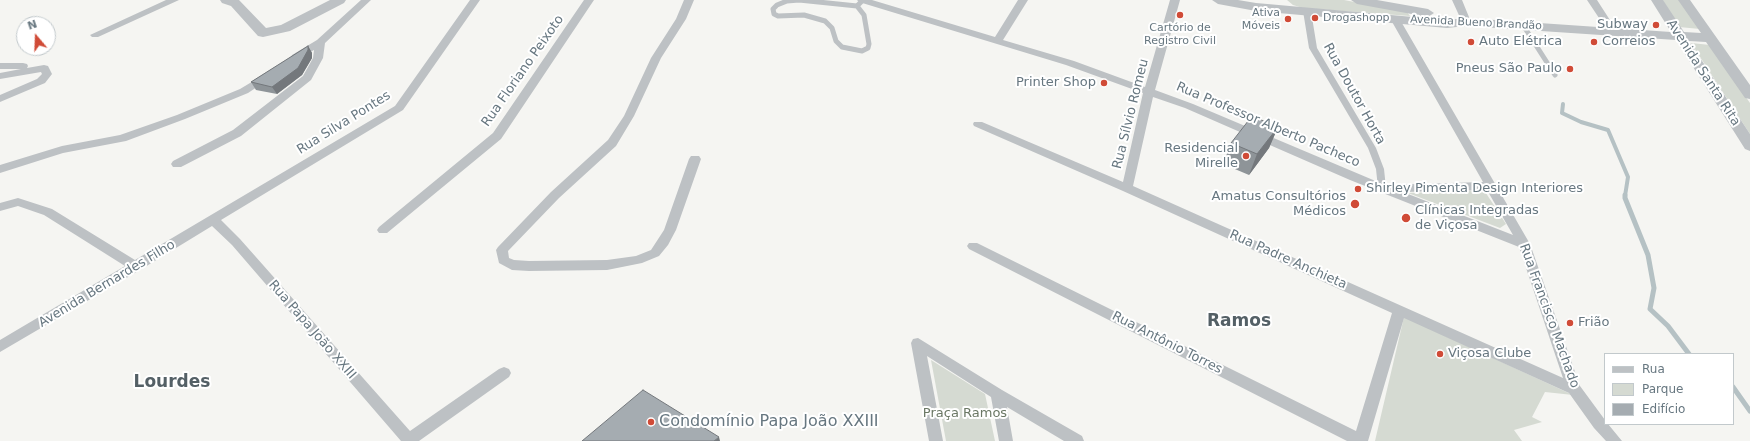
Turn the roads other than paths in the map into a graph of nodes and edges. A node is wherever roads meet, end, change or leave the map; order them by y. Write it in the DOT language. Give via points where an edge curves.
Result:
graph roads {
  1 [pos="174,0"];
  2 [pos="226,0"];
  3 [pos="340,0"];
  4 [pos="366,0"];
  5 [pos="475,0"];
  6 [pos="589,0"];
  7 [pos="689,0"];
  8 [pos="1023,0"];
  9 [pos="1175,0"];
  10 [pos="1218,0"];
  11 [pos="1282,0"];
  12 [pos="1357,0"];
  13 [pos="1457,0"];
  14 [pos="1592,0"];
  15 [pos="1657,0"];
  16 [pos="1684,0"];
  17 [pos="861,2"];
  18 [pos="1304,10"];
  19 [pos="1404,16"];
  20 [pos="1466,22"];
  21 [pos="1524,25"];
  22 [pos="1612,31"];
  23 [pos="95,35"];
  24 [pos="1678,35"];
  25 [pos="1710,38"];
  26 [pos="998,40"];
  27 [pos="320,42"];
  28 [pos="288,62"];
  29 [pos="0,66"];
  30 [pos="44,68"];
  31 [pos="276,69"];
  32 [pos="1555,75"];
  33 [pos="0,76"];
  34 [pos="1149,92"];
  35 [pos="1750,95"];
  36 [pos="0,99"];
  37 [pos="978,124"];
  38 [pos="1750,146"];
  39 [pos="695,159"];
  40 [pos="177,164"];
  41 [pos="0,169"];
  42 [pos="1491,186"];
  43 [pos="1127,188"];
  44 [pos="1382,188"];
  45 [pos="0,207"];
  46 [pos="213,220"];
  47 [pos="383,230"];
  48 [pos="1524,244"];
  49 [pos="973,246"];
  50 [pos="136,267"];
  51 [pos="1400,310"];
  52 [pos="0,348"];
  53 [pos="504,373"];
  54 [pos="1574,389"];
  55 [pos="997,394"];
  56 [pos="410,440"];
  57 [pos="936,441"];
  58 [pos="1006,441"];
  59 [pos="1077,441"];
  60 [pos="1361,441"];
  61 [pos="1615,441"];
  1 -- 23 [label="street"];
  2 -- 3 [label="street" via="235,4 263,33 284,28"];
  4 -- 27 [label="street"];
  5 -- 46 [label="street, Rua Silva Pontes" via="399,108"];
  6 -- 47 [label="street, Rua Floriano Peixoto" via="496,136"];
  7 -- 39 [label="street" via="681,19 656,58 629,116 612,143 512,239 502,250 503,260 512,265 530,266 607,265 638,260 655,253 670,230"];
  8 -- 26 [label="street"];
  9 -- 34 [label="street, Rua Sílvio Romeu"];
  10 -- 18 [label="street, Avenida Bueno Brandão" via="1256,7"];
  11 -- 18 [label="street" via="1287,5"];
  12 -- 19 [label="street"];
  13 -- 20 [label="street"];
  14 -- 22 [label="street"];
  15 -- 24 [label="street, Avenida Santa Rita"];
  16 -- 25 [label="street, Avenida Santa Rita"];
  17 -- 17 [label="lane" via="799,0 787,1 773,9 774,14 778,16 804,15 825,22 832,28 839,44 851,50 862,51 868,48 869,44"];
  17 -- 26 [label="street, Rua Professor Alberto Pacheco"];
  18 -- 19 [label="street, Avenida Bueno Brandão"];
  18 -- 44 [label="street, Rua Doutor Horta" via="1313,48 1372,148 1380,169"];
  19 -- 20 [label="street, Avenida Bueno Brandão" via="1447,24"];
  19 -- 42 [label="street, Rua Francisco Machado"];
  20 -- 21 [label="street, Avenida Bueno Brandão"];
  21 -- 22 [label="street, Avenida Bueno Brandão"];
  21 -- 32 [label="lane"];
  22 -- 24 [label="street, Avenida Bueno Brandão"];
  24 -- 25 [label="street, Avenida Bueno Brandão"];
  24 -- 38 [label="street, Avenida Santa Rita"];
  25 -- 35 [label="street, Avenida Santa Rita"];
  26 -- 34 [label="street, Rua Professor Alberto Pacheco"];
  27 -- 28 [label="street"];
  27 -- 40 [label="street" via="318,58 307,78 237,133"];
  29 -- 30 [label="street"];
  30 -- 33 [label="street"];
  30 -- 36 [label="street" via="47,74 41,81"];
  31 -- 41 [label="street" via="244,91 181,117 122,138 62,150"];
  34 -- 43 [label="street, Rua Sílvio Romeu"];
  34 -- 44 [label="street, Rua Professor Alberto Pacheco" via="1189,106"];
  37 -- 43 [label="street, Rua Padre Anchieta"];
  42 -- 44 [label="street"];
  42 -- 48 [label="street, Rua Francisco Machado"];
  43 -- 51 [label="street, Rua Padre Anchieta"];
  44 -- 48 [label="street, Rua Professor Alberto Pacheco"];
  45 -- 50 [label="street" via="18,202 48,212"];
  46 -- 50 [label="street, Avenida Bernardes Filho"];
  46 -- 56 [label="street, Rua Papa João XXIII" via="281,292"];
  48 -- 54 [label="street, Rua Francisco Machado"];
  49 -- 60 [label="street, Rua Antônio Torres"];
  50 -- 52 [label="street, Avenida Bernardes Filho"];
  51 -- 54 [label="street, Rua Padre Anchieta"];
  51 -- 60 [label="street"];
  53 -- 56 [label="street"];
  54 -- 61 [label="street, Rua Francisco Machado" via="1599,424"];
  55 -- 57 [label="street" via="918,343"];
  55 -- 58 [label="street"];
  55 -- 59 [label="street"];
}
